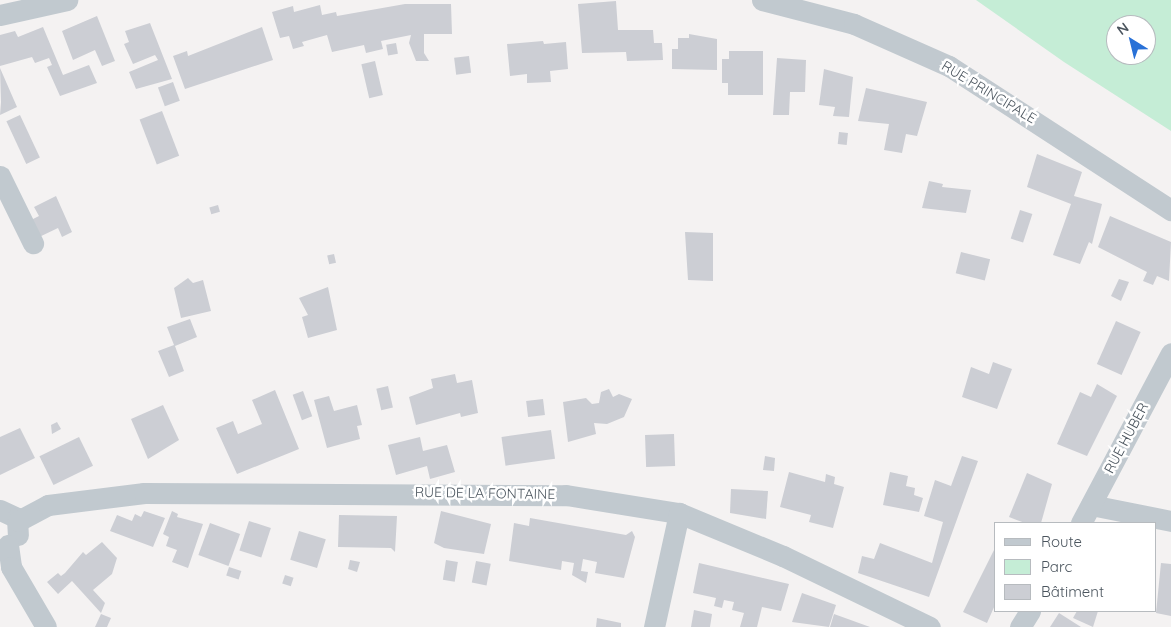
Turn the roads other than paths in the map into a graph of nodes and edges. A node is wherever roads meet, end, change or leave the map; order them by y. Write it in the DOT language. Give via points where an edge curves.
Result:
graph roads {
  1 [pos="67,0"];
  2 [pos="762,0"];
  3 [pos="0,15"];
  4 [pos="0,176"];
  5 [pos="1171,210"];
  6 [pos="33,243"];
  7 [pos="1171,353"];
  8 [pos="0,510"];
  9 [pos="679,513"];
  10 [pos="1086,514"];
  11 [pos="18,521"];
  12 [pos="1171,521"];
  13 [pos="4,546"];
  14 [pos="1029,612"];
  15 [pos="46,627"];
  16 [pos="654,627"];
  17 [pos="930,627"];
  18 [pos="1020,627"];
  1 -- 3 [label="street"];
  2 -- 5 [label="street, RUE PRINCIPALE" via="854,24 949,66"];
  4 -- 6 [label="street"];
  7 -- 10 [label="street, RUE HUBER"];
  8 -- 11 [label="street" via="12,513"];
  9 -- 11 [label="street, RUE DE LA FONTAINE" via="566,495 487,492 144,493 48,505"];
  9 -- 16 [label="street"];
  9 -- 17 [label="street, RUE DE LA FONTAINE" via="783,556"];
  10 -- 12 [label="street"];
  11 -- 13 [label="street" via="20,532"];
  13 -- 15 [label="street" via="11,567"];
  14 -- 18 [label="street"];
}
